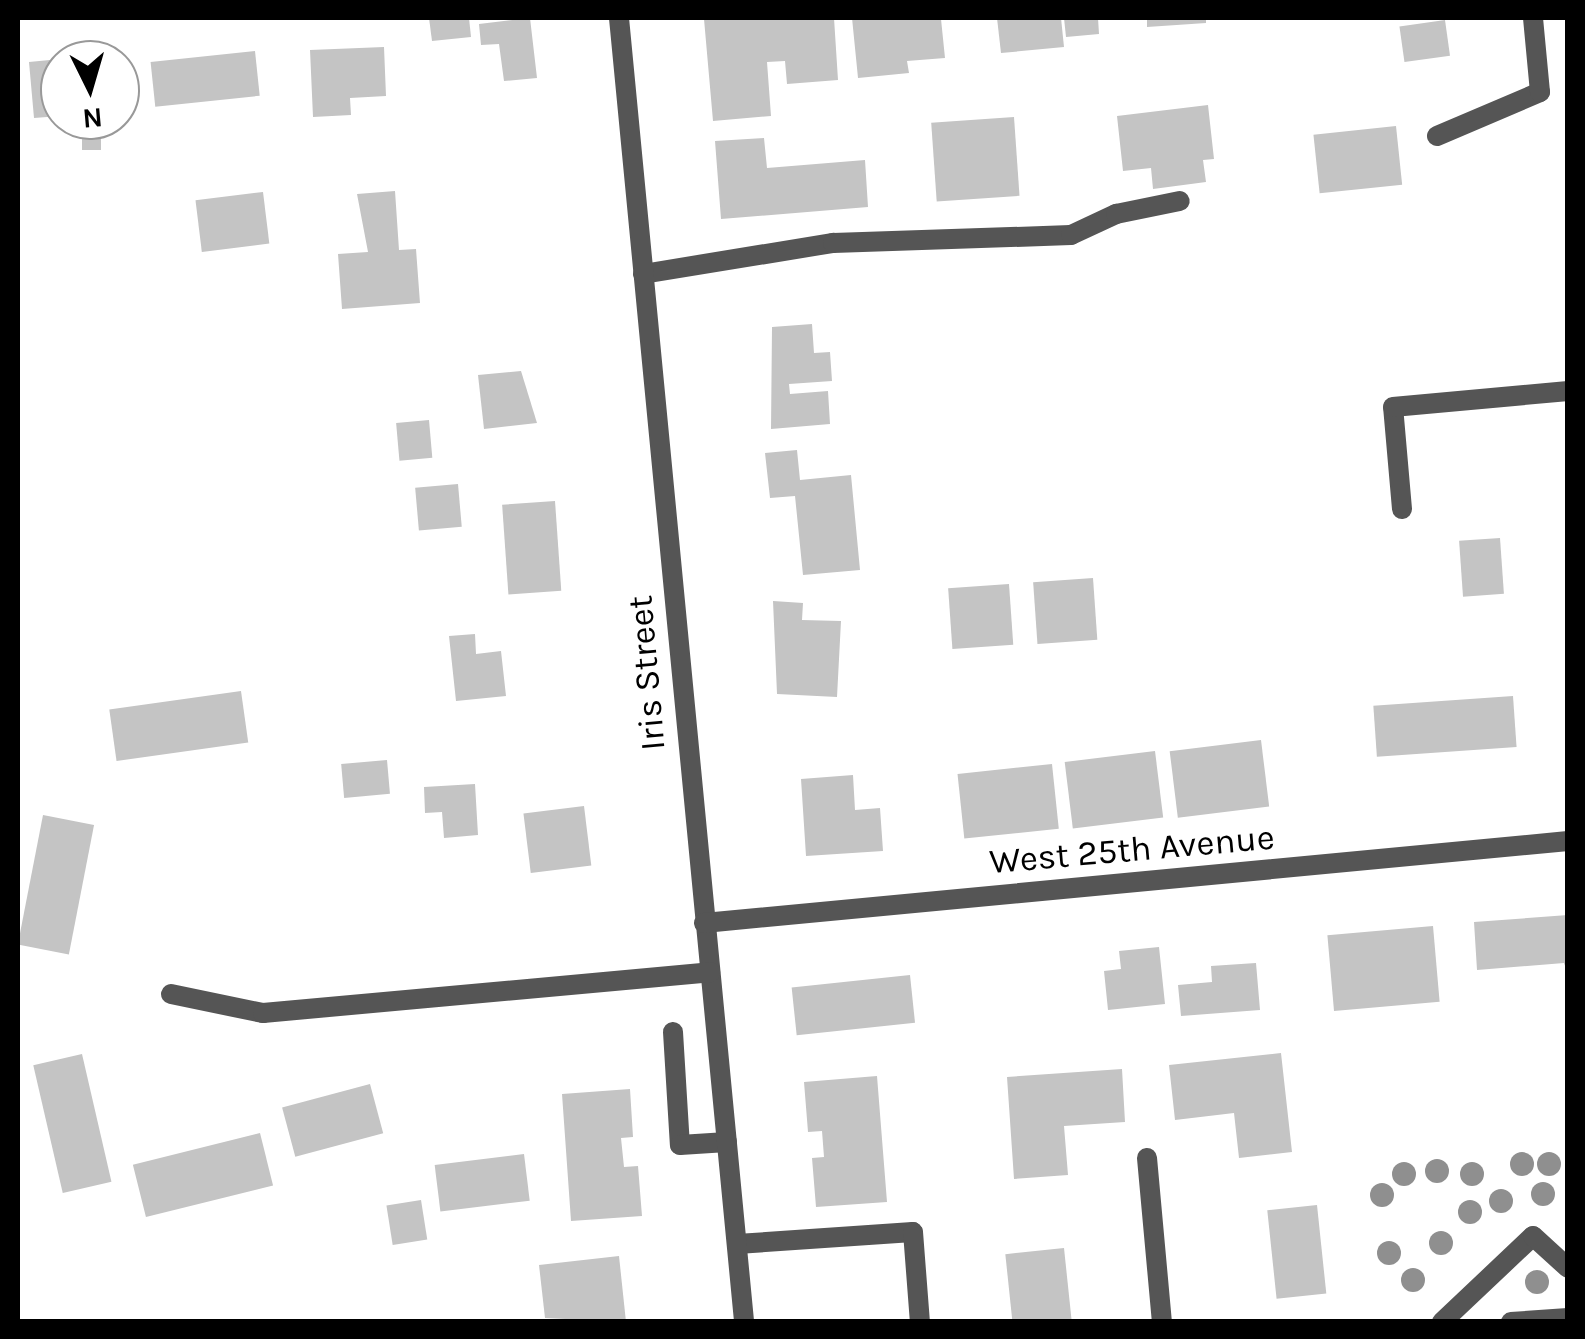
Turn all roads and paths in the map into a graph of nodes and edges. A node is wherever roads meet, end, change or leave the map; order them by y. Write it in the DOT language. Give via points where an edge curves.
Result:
graph roads {
  1 [pos="618,18"];
  2 [pos="1534,18"];
  3 [pos="1437,136"];
  4 [pos="1180,202"];
  5 [pos="643,274"];
  6 [pos="1568,392"];
  7 [pos="1402,509"];
  8 [pos="1568,841"];
  9 [pos="704,923"];
  10 [pos="710,972"];
  11 [pos="171,994"];
  12 [pos="672,1032"];
  13 [pos="727,1142"];
  14 [pos="1148,1158"];
  15 [pos="737,1244"];
  16 [pos="1568,1268"];
  17 [pos="1568,1318"];
  18 [pos="744,1322"];
  19 [pos="920,1322"];
  20 [pos="1162,1322"];
  21 [pos="1442,1322"];
  22 [pos="1512,1322"];
  1 -- 5 [label="street, Iris Street"];
  2 -- 3 [label="street" via="1540,92"];
  4 -- 5 [label="street" via="1116,214 1071,234 833,243"];
  5 -- 9 [label="street, Iris Street"];
  6 -- 7 [label="street" via="1392,407"];
  8 -- 9 [label="street, West 25th Avenue"];
  9 -- 10 [label="street, Iris Street"];
  10 -- 11 [label="street" via="263,1013"];
  10 -- 13 [label="street, Iris Street"];
  12 -- 13 [label="street" via="680,1145"];
  13 -- 15 [label="street, Iris Street"];
  14 -- 20 [label="street"];
  15 -- 18 [label="street, Iris Street"];
  15 -- 19 [label="street" via="913,1232"];
  16 -- 21 [label="street" via="1533,1236"];
  17 -- 22 [label="street"];
}
